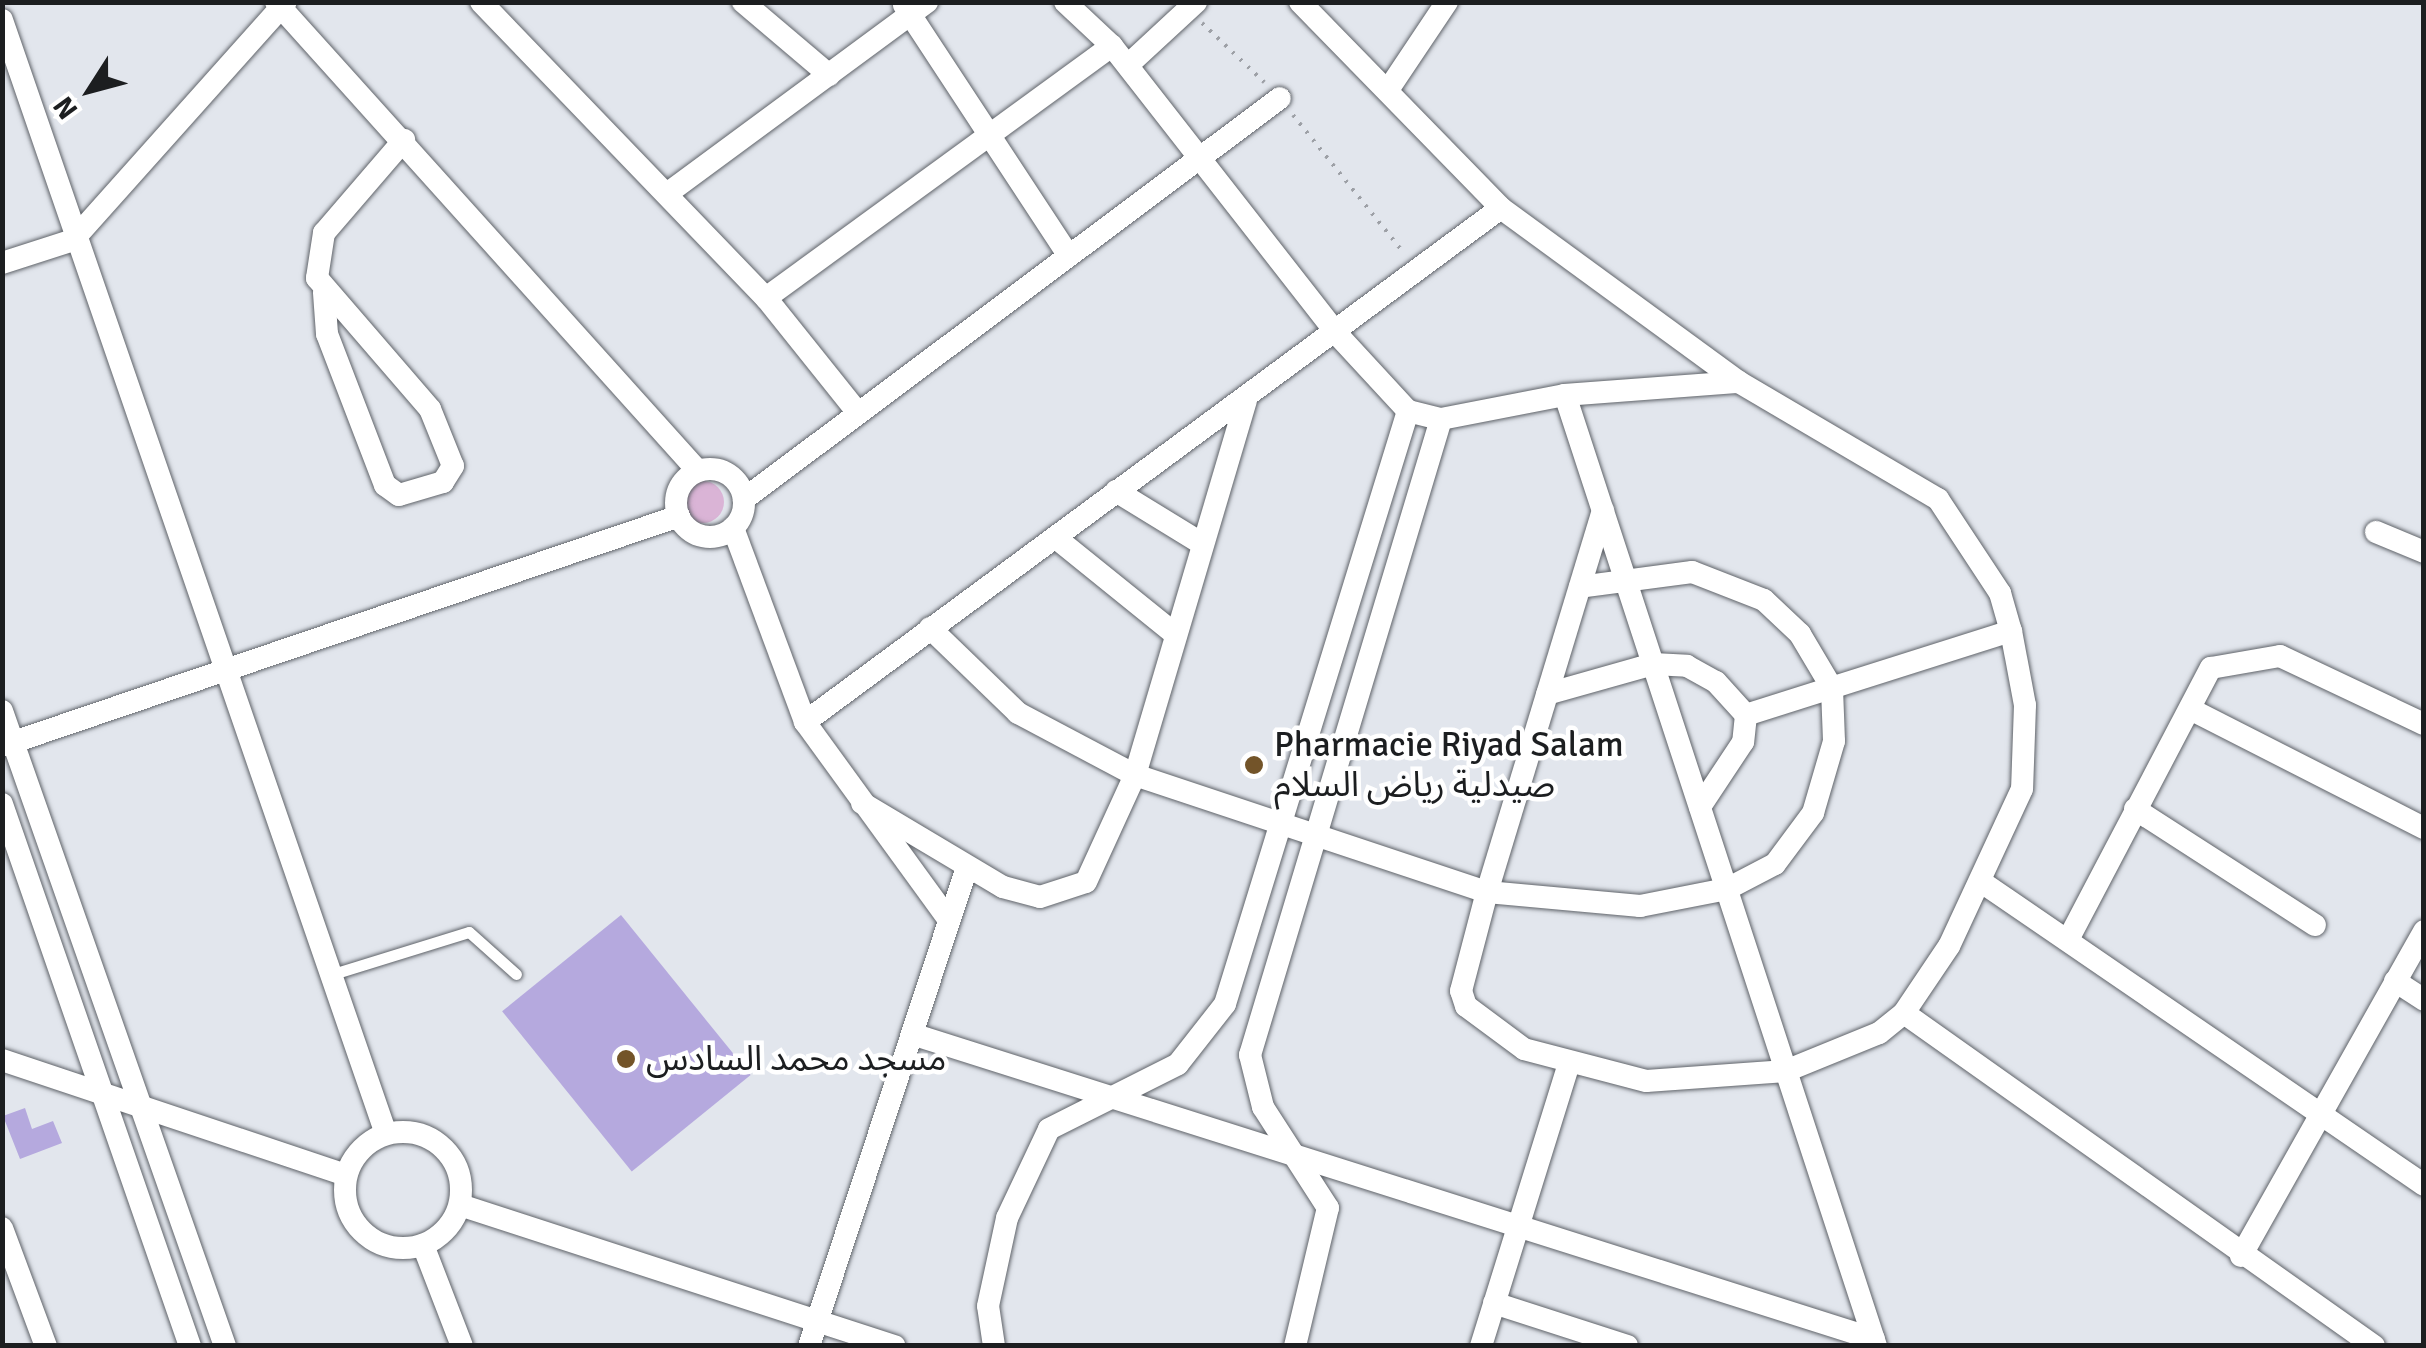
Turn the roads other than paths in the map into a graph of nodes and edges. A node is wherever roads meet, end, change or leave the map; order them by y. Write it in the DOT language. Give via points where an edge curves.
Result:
graph roads {
  1 [pos="481,2"];
  2 [pos="744,2"];
  3 [pos="1064,2"];
  4 [pos="1300,2"];
  5 [pos="1446,2"];
  6 [pos="281,4"];
  7 [pos="913,6"];
  8 [pos="1192,6"];
  9 [pos="2,20"];
  10 [pos="1112,46"];
  11 [pos="1128,65"];
  12 [pos="828,75"];
  13 [pos="1388,90"];
  14 [pos="1280,98"];
  15 [pos="992,133"];
  16 [pos="404,140"];
  17 [pos="1198,160"];
  18 [pos="668,193"];
  19 [pos="1501,208"];
  20 [pos="73,240"];
  21 [pos="1069,256"];
  22 [pos="2,263"];
  23 [pos="324,292"];
  24 [pos="766,298"];
  25 [pos="1336,333"];
  26 [pos="1739,382"];
  27 [pos="1565,395"];
  28 [pos="1246,401"];
  29 [pos="1408,410"];
  30 [pos="858,413"];
  31 [pos="1441,418"];
  32 [pos="698,471"];
  33 [pos="1116,491"];
  34 [pos="744,499"];
  35 [pos="1603,510"];
  36 [pos="679,516"];
  37 [pos="733,528"];
  38 [pos="2376,532"];
  39 [pos="1056,538"];
  40 [pos="1200,544"];
  41 [pos="2424,552"];
  42 [pos="1626,579"];
  43 [pos="1580,587"];
  44 [pos="930,628"];
  45 [pos="2011,631"];
  46 [pos="1175,634"];
  47 [pos="1653,664"];
  48 [pos="231,670"];
  49 [pos="1832,688"];
  50 [pos="1547,694"];
  51 [pos="2192,710"];
  52 [pos="2,711"];
  53 [pos="1746,715"];
  54 [pos="805,722"];
  55 [pos="2424,724"];
  56 [pos="8,745"];
  57 [pos="1135,775"];
  58 [pos="862,802"];
  59 [pos="2,804"];
  60 [pos="1700,807"];
  61 [pos="2136,809"];
  62 [pos="1283,826"];
  63 [pos="2424,828"];
  64 [pos="1312,835"];
  65 [pos="967,867"];
  66 [pos="1984,884"];
  67 [pos="1727,888"];
  68 [pos="1486,892"];
  69 [pos="950,920"];
  70 [pos="2316,924"];
  71 [pos="2424,931"];
  72 [pos="2070,936"];
  73 [pos="333,974"];
  74 [pos="516,974"];
  75 [pos="2396,981"];
  76 [pos="2424,1000"];
  77 [pos="1904,1013"];
  78 [pos="912,1034"];
  79 [pos="2,1060"];
  80 [pos="1568,1066"];
  81 [pos="1786,1071"];
  82 [pos="1110,1091"];
  83 [pos="105,1096"];
  84 [pos="140,1108"];
  85 [pos="2321,1113"];
  86 [pos="386,1134"];
  87 [pos="1292,1148"];
  88 [pos="346,1175"];
  89 [pos="2424,1184"];
  90 [pos="460,1205"];
  91 [pos="1520,1220"];
  92 [pos="2,1228"];
  93 [pos="422,1246"];
  94 [pos="2241,1256"];
  95 [pos="1494,1303"];
  96 [pos="816,1322"];
  97 [pos="1875,1342"];
  98 [pos="46,1346"];
  99 [pos="190,1346"];
  100 [pos="225,1346"];
  101 [pos="462,1346"];
  102 [pos="808,1346"];
  103 [pos="895,1346"];
  104 [pos="994,1346"];
  105 [pos="1295,1346"];
  106 [pos="1481,1346"];
  107 [pos="1627,1346"];
  108 [pos="2374,1346"];
  1 -- 18 [label="street"];
  2 -- 12 [label="street"];
  3 -- 10 [label="street"];
  4 -- 13 [label="street"];
  5 -- 13 [label="street"];
  6 -- 16 [label="street"];
  6 -- 20 [label="street"];
  7 -- 12 [label="street"];
  7 -- 15 [label="street"];
  8 -- 11 [label="street"];
  9 -- 20 [label="street"];
  10 -- 11 [label="street"];
  10 -- 15 [label="street"];
  11 -- 17 [label="street"];
  12 -- 18 [label="street"];
  13 -- 19 [label="street"];
  14 -- 17 [label="street"];
  15 -- 21 [label="street"];
  15 -- 24 [label="street"];
  16 -- 23 [label="street" via="324,232 316,265"];
  16 -- 32 [label="street"];
  17 -- 21 [label="street"];
  17 -- 25 [label="street"];
  18 -- 24 [label="street"];
  19 -- 25 [label="street"];
  19 -- 26 [label="street"];
  20 -- 22 [label="street"];
  20 -- 48 [label="street"];
  21 -- 30 [label="street"];
  23 -- 23 [label="street" via="327,334 385,485 399,496 443,482 453,466 430,409"];
  24 -- 30 [label="street"];
  25 -- 28 [label="street"];
  25 -- 29 [label="street"];
  26 -- 27 [label="street"];
  26 -- 45 [label="street" via="1938,498 2000,593"];
  27 -- 31 [label="street"];
  27 -- 35 [label="street"];
  28 -- 33 [label="street"];
  28 -- 40 [label="street"];
  29 -- 31 [label="street"];
  29 -- 62 [label="street"];
  30 -- 34 [label="street"];
  31 -- 64 [label="street"];
  32 -- 34 [label="street" via="728,473"];
  32 -- 36 [label="street" via="677,495"];
  33 -- 39 [label="street"];
  33 -- 40 [label="street"];
  34 -- 37 [label="street"];
  35 -- 42 [label="street"];
  35 -- 43 [label="street"];
  36 -- 37 [label="street" via="697,534"];
  36 -- 48 [label="street"];
  37 -- 54 [label="street"];
  38 -- 41 [label="street"];
  39 -- 44 [label="street"];
  39 -- 46 [label="street"];
  40 -- 46 [label="street"];
  42 -- 43 [label="street"];
  42 -- 47 [label="street"];
  42 -- 49 [label="street" via="1692,572 1739,587 1800,634"];
  43 -- 50 [label="street"];
  44 -- 54 [label="street"];
  44 -- 57 [label="street" via="1018,713"];
  45 -- 49 [label="street"];
  45 -- 66 [label="street" via="2025,704 2022,789"];
  46 -- 57 [label="street"];
  47 -- 50 [label="street"];
  47 -- 53 [label="street" via="1702,672"];
  47 -- 60 [label="street"];
  48 -- 56 [label="street"];
  48 -- 73 [label="street"];
  49 -- 53 [label="street"];
  49 -- 67 [label="street" via="1831,763 1813,813 1788,853"];
  50 -- 68 [label="street"];
  51 -- 55 [label="street" via="2211,668 2280,656"];
  51 -- 61 [label="street"];
  51 -- 63 [label="street"];
  52 -- 56 [label="street"];
  53 -- 60 [label="street" via="1739,758"];
  54 -- 58 [label="street"];
  56 -- 84 [label="street"];
  57 -- 62 [label="street"];
  57 -- 65 [label="street" via="1086,882 1040,898"];
  58 -- 65 [label="street"];
  58 -- 69 [label="street"];
  59 -- 83 [label="street"];
  60 -- 67 [label="street"];
  61 -- 70 [label="street"];
  61 -- 72 [label="street"];
  62 -- 64 [label="street"];
  62 -- 82 [label="street" via="1209,1032 1163,1074"];
  64 -- 68 [label="street"];
  64 -- 87 [label="street" via="1250,1055 1252,1083"];
  65 -- 69 [label="street"];
  66 -- 72 [label="street"];
  66 -- 77 [label="street"];
  67 -- 68 [label="street" via="1618,908"];
  67 -- 81 [label="street"];
  68 -- 80 [label="street" via="1461,990 1466,1006 1490,1032"];
  69 -- 78 [label="street"];
  71 -- 75 [label="street"];
  72 -- 85 [label="street"];
  73 -- 74 [label="lane" via="469,932"];
  73 -- 86 [label="street"];
  75 -- 76 [label="street"];
  75 -- 85 [label="street"];
  77 -- 81 [label="street"];
  77 -- 94 [label="street"];
  78 -- 82 [label="street"];
  78 -- 96 [label="street"];
  79 -- 83 [label="street"];
  80 -- 81 [label="street" via="1687,1083"];
  80 -- 91 [label="street"];
  81 -- 97 [label="street"];
  82 -- 87 [label="street"];
  82 -- 104 [label="street" via="1049,1130 1026,1172 988,1306"];
  83 -- 84 [label="street"];
  83 -- 99 [label="street"];
  84 -- 88 [label="street"];
  84 -- 100 [label="street"];
  85 -- 89 [label="street"];
  85 -- 94 [label="street"];
  86 -- 88 [label="street"];
  86 -- 90 [label="street" via="437,1142 458,1170"];
  87 -- 91 [label="street"];
  87 -- 105 [label="street" via="1328,1208"];
  88 -- 93 [label="street" via="348,1211 370,1239"];
  90 -- 93 [label="street"];
  90 -- 96 [label="street"];
  91 -- 95 [label="street"];
  91 -- 97 [label="street"];
  92 -- 98 [label="street"];
  93 -- 101 [label="street"];
  94 -- 108 [label="street"];
  95 -- 106 [label="street"];
  95 -- 107 [label="street"];
  96 -- 102 [label="street"];
  96 -- 103 [label="street"];
}
